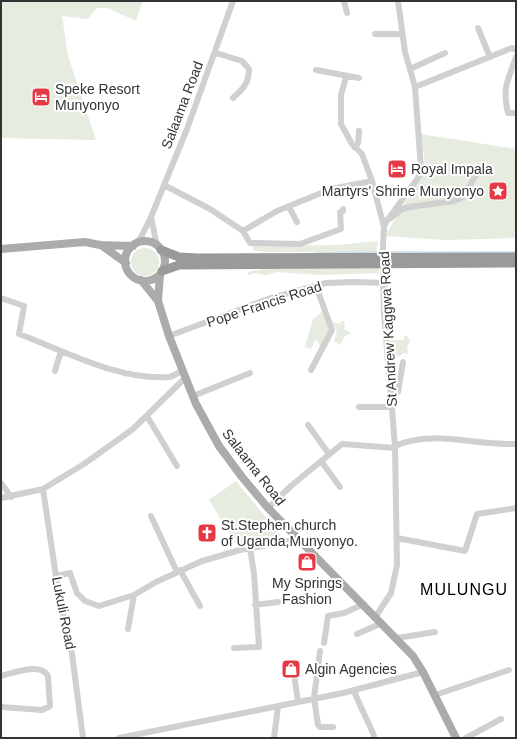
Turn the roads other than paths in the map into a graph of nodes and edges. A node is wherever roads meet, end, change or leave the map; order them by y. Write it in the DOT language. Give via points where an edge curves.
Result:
graph roads {
  1 [pos="233,1"];
  2 [pos="344,1"];
  3 [pos="398,1"];
  4 [pos="347,13"];
  5 [pos="478,28"];
  6 [pos="375,34"];
  7 [pos="402,34"];
  8 [pos="516,49"];
  9 [pos="445,52"];
  10 [pos="216,53"];
  11 [pos="490,57"];
  12 [pos="515,60"];
  13 [pos="410,68"];
  14 [pos="316,70"];
  15 [pos="346,77"];
  16 [pos="359,78"];
  17 [pos="415,87"];
  18 [pos="233,98"];
  19 [pos="516,113"];
  20 [pos="359,131"];
  21 [pos="355,148"];
  22 [pos="480,168"];
  23 [pos="372,181"];
  24 [pos="164,185"];
  25 [pos="289,207"];
  26 [pos="343,209"];
  27 [pos="151,217"];
  28 [pos="297,222"];
  29 [pos="385,224"];
  30 [pos="243,231"];
  31 [pos="136,244"];
  32 [pos="100,245"];
  33 [pos="159,248"];
  34 [pos="1,249"];
  35 [pos="516,257"];
  36 [pos="126,263"];
  37 [pos="516,263"];
  38 [pos="161,273"];
  39 [pos="141,280"];
  40 [pos="383,280"];
  41 [pos="316,286"];
  42 [pos="1,298"];
  43 [pos="158,300"];
  44 [pos="169,336"];
  45 [pos="61,351"];
  46 [pos="402,362"];
  47 [pos="311,370"];
  48 [pos="55,371"];
  49 [pos="250,373"];
  50 [pos="184,374"];
  51 [pos="193,396"];
  52 [pos="390,397"];
  53 [pos="359,407"];
  54 [pos="391,407"];
  55 [pos="147,416"];
  56 [pos="308,425"];
  57 [pos="516,444"];
  58 [pos="395,447"];
  59 [pos="329,454"];
  60 [pos="321,461"];
  61 [pos="177,466"];
  62 [pos="1,483"];
  63 [pos="340,487"];
  64 [pos="43,489"];
  65 [pos="11,497"];
  66 [pos="1,498"];
  67 [pos="268,508"];
  68 [pos="516,508"];
  69 [pos="151,516"];
  70 [pos="397,538"];
  71 [pos="299,539"];
  72 [pos="250,548"];
  73 [pos="178,571"];
  74 [pos="56,576"];
  75 [pos="134,595"];
  76 [pos="278,602"];
  77 [pos="364,604"];
  78 [pos="255,605"];
  79 [pos="200,606"];
  80 [pos="376,616"];
  81 [pos="382,623"];
  82 [pos="128,629"];
  83 [pos="435,632"];
  84 [pos="357,634"];
  85 [pos="397,638"];
  86 [pos="324,643"];
  87 [pos="234,648"];
  88 [pos="320,651"];
  89 [pos="509,670"];
  90 [pos="423,672"];
  91 [pos="294,674"];
  92 [pos="1,676"];
  93 [pos="354,690"];
  94 [pos="436,695"];
  95 [pos="314,698"];
  96 [pos="298,702"];
  97 [pos="1,707"];
  98 [pos="278,707"];
  99 [pos="501,719"];
  100 [pos="333,727"];
  101 [pos="138,736"];
  102 [pos="374,736"];
  103 [pos="83,738"];
  104 [pos="119,738"];
  105 [pos="274,738"];
  106 [pos="456,738"];
  107 [pos="466,738"];
  1 -- 10 [label="street, Salaama Road"];
  2 -- 4 [label="street"];
  3 -- 7 [label="street"];
  5 -- 11 [label="street"];
  6 -- 7 [label="street"];
  7 -- 13 [label="street"];
  8 -- 11 [label="street" via="512,48"];
  9 -- 13 [label="street"];
  10 -- 18 [label="street" via="242,61 249,69 246,84"];
  10 -- 24 [label="street, Salaama Road"];
  11 -- 17 [label="street"];
  12 -- 19 [label="street" via="504,95 508,113"];
  13 -- 17 [label="street"];
  14 -- 15 [label="street"];
  15 -- 16 [label="street"];
  15 -- 21 [label="street, St Andrew Kaggwa Road" via="341,95 341,124"];
  17 -- 29 [label="street" via="421,169 418,178"];
  20 -- 21 [label="street"];
  21 -- 23 [label="street, St Andrew Kaggwa Road" via="362,154"];
  22 -- 29 [label="street" via="463,197 454,202 402,209"];
  23 -- 25 [label="street" via="331,189"];
  23 -- 29 [label="street, St Andrew Kaggwa Road"];
  24 -- 27 [label="street, Salaama Road"];
  24 -- 30 [label="street" via="210,209"];
  25 -- 28 [label="street"];
  25 -- 30 [label="street" via="277,211"];
  26 -- 30 [label="street" via="340,212 341,229 300,244 250,243"];
  27 -- 31 [label="street, Salaama Road"];
  27 -- 33 [label="street"];
  29 -- 40 [label="street, St Andrew Kaggwa Road, bridge"];
  31 -- 32 [label="main road"];
  31 -- 33 [label="main road" via="148,242"];
  31 -- 36 [label="main road" via="127,253"];
  32 -- 34 [label="main road" via="84,242"];
  32 -- 36 [label="main road"];
  33 -- 35 [label="highway" via="179,257 198,258"];
  33 -- 38 [label="main road" via="165,260"];
  36 -- 39 [label="main road" via="131,274"];
  37 -- 38 [label="highway" via="199,264 179,265"];
  38 -- 39 [label="main road" via="153,279"];
  38 -- 43 [label="main road, Salaama Road"];
  39 -- 43 [label="main road, Salaama Road"];
  40 -- 41 [label="street, Pope Francis Road" via="336,282"];
  40 -- 52 [label="street, St Andrew Kaggwa Road"];
  41 -- 44 [label="street, Pope Francis Road" via="268,299"];
  41 -- 47 [label="street" via="332,330"];
  42 -- 45 [label="street" via="24,306 20,334"];
  43 -- 44 [label="main road, Salaama Road"];
  44 -- 50 [label="main road, Salaama Road"];
  45 -- 48 [label="street"];
  45 -- 50 [label="street" via="89,363 132,375 170,377"];
  46 -- 52 [label="street" via="398,392"];
  49 -- 51 [label="street"];
  50 -- 51 [label="main road, Salaama Road"];
  50 -- 55 [label="street"];
  51 -- 67 [label="main road, Salaama Road" via="220,446"];
  52 -- 54 [label="street, St Andrew Kaggwa Road"];
  53 -- 54 [label="street"];
  54 -- 58 [label="street, St Andrew Kaggwa Road"];
  55 -- 61 [label="street"];
  55 -- 64 [label="street" via="84,464"];
  56 -- 59 [label="street"];
  57 -- 58 [label="street" via="427,439"];
  58 -- 59 [label="street" via="345,442"];
  58 -- 70 [label="street, St Andrew Kaggwa Road"];
  59 -- 60 [label="street"];
  60 -- 63 [label="street"];
  60 -- 67 [label="street"];
  62 -- 65 [label="street"];
  64 -- 65 [label="street"];
  64 -- 74 [label="street, Lukuli Road"];
  65 -- 66 [label="street"];
  67 -- 71 [label="main road, Salaama Road"];
  68 -- 70 [label="street" via="477,514 465,551"];
  69 -- 73 [label="street"];
  70 -- 80 [label="street, St Andrew Kaggwa Road" via="394,587"];
  71 -- 72 [label="street"];
  71 -- 77 [label="main road, Salaama Road"];
  72 -- 73 [label="street" via="202,561"];
  72 -- 78 [label="street"];
  73 -- 75 [label="street"];
  73 -- 79 [label="street"];
  74 -- 75 [label="street" via="70,573 77,593 85,601 98,606"];
  74 -- 103 [label="street, Lukuli Road" via="72,654"];
  75 -- 82 [label="street"];
  76 -- 78 [label="street"];
  77 -- 80 [label="main road, Salaama Road"];
  77 -- 86 [label="street" via="344,613 328,616"];
  78 -- 87 [label="street" via="259,647"];
  80 -- 81 [label="main road, Salaama Road"];
  81 -- 84 [label="street"];
  81 -- 85 [label="main road, Salaama Road"];
  83 -- 85 [label="street"];
  85 -- 90 [label="main road, Salaama Road"];
  88 -- 95 [label="street"];
  89 -- 94 [label="street"];
  90 -- 93 [label="street"];
  90 -- 94 [label="main road, Salaama Road"];
  91 -- 96 [label="street"];
  92 -- 97 [label="street" via="33,669 41,670 48,676 51,701 50,706 42,710"];
  93 -- 95 [label="street"];
  93 -- 102 [label="street"];
  94 -- 106 [label="main road, Salaama Road"];
  95 -- 96 [label="street"];
  95 -- 100 [label="street" via="318,725"];
  96 -- 98 [label="street"];
  98 -- 101 [label="street"];
  98 -- 105 [label="street"];
  99 -- 107 [label="street"];
  101 -- 104 [label="street"];
}
